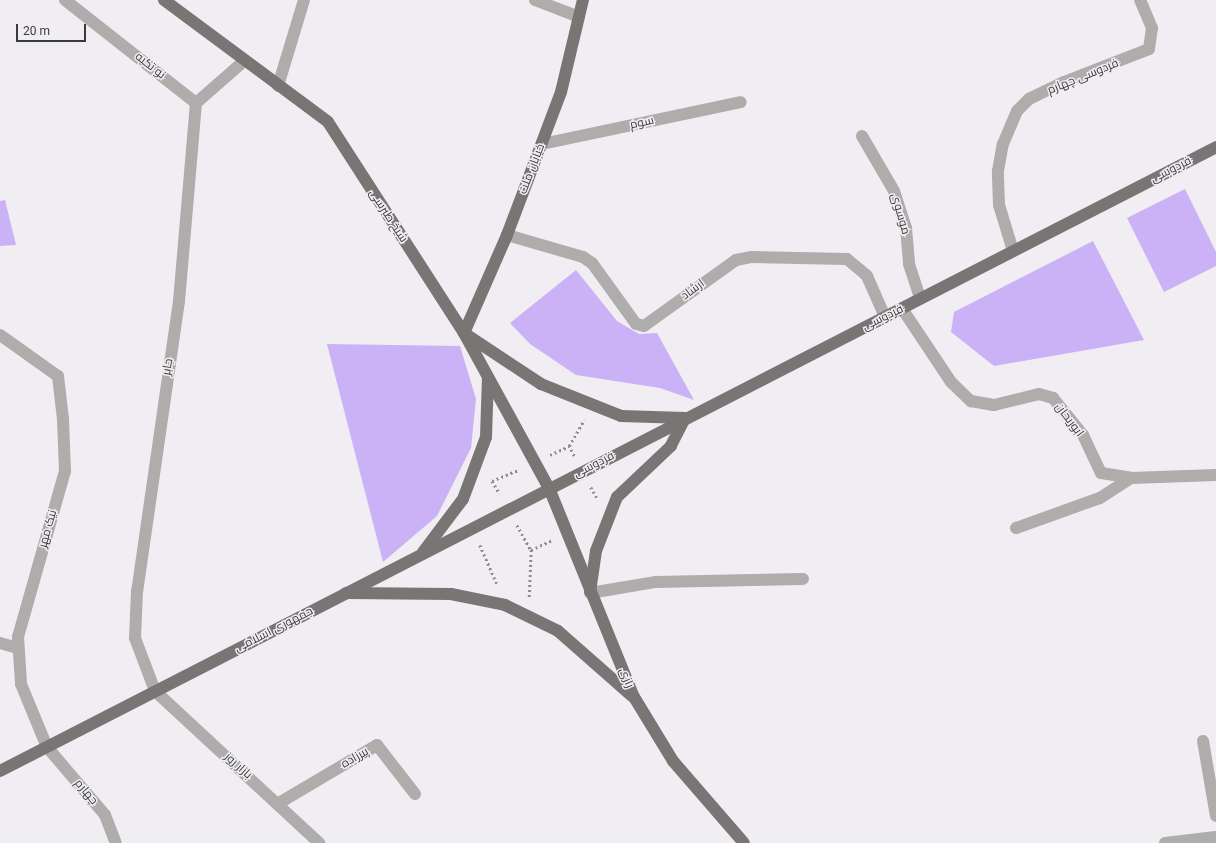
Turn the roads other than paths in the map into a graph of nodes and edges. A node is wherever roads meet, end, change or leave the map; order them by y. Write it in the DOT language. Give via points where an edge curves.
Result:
graph roads {
  1 [pos="65,0"];
  2 [pos="164,0"];
  3 [pos="304,0"];
  4 [pos="535,0"];
  5 [pos="583,0"];
  6 [pos="1140,0"];
  7 [pos="579,17"];
  8 [pos="244,62"];
  9 [pos="278,86"];
  10 [pos="741,102"];
  11 [pos="196,103"];
  12 [pos="862,136"];
  13 [pos="542,144"];
  14 [pos="1216,147"];
  15 [pos="507,235"];
  16 [pos="1013,251"];
  17 [pos="920,298"];
  18 [pos="903,310"];
  19 [pos="885,317"];
  20 [pos="464,333"];
  21 [pos="0,335"];
  22 [pos="488,377"];
  23 [pos="685,418"];
  24 [pos="1216,475"];
  25 [pos="1131,478"];
  26 [pos="549,488"];
  27 [pos="1016,528"];
  28 [pos="421,554"];
  29 [pos="803,579"];
  30 [pos="345,593"];
  31 [pos="590,593"];
  32 [pos="0,643"];
  33 [pos="18,648"];
  34 [pos="155,691"];
  35 [pos="634,697"];
  36 [pos="1203,741"];
  37 [pos="47,747"];
  38 [pos="0,771"];
  39 [pos="415,794"];
  40 [pos="279,803"];
  41 [pos="1216,816"];
  42 [pos="1216,837"];
  43 [pos="116,843"];
  44 [pos="319,843"];
  45 [pos="744,843"];
  46 [pos="1165,843"];
  1 -- 11 [label="street, نو تکیه"];
  2 -- 8 [label="main road, شیخ طبرسی"];
  3 -- 9 [label="street"];
  4 -- 7 [label="street"];
  5 -- 7 [label="main road, خیابان ملت"];
  6 -- 16 [label="street, فردوسی چهارم" via="1152,28 1149,49 1064,82 1029,99 1017,111 1003,144 998,171 1000,205"];
  7 -- 13 [label="main road, خیابان ملت" via="562,92"];
  8 -- 9 [label="main road, شیخ طبرسی"];
  8 -- 11 [label="street"];
  9 -- 20 [label="main road, شیخ طبرسی" via="328,122"];
  10 -- 13 [label="street, سوم"];
  11 -- 34 [label="street, جابر" via="178,301 137,592 135,638"];
  12 -- 17 [label="street, موسوی" via="894,191 906,228 909,264"];
  13 -- 15 [label="main road, خیابان ملت"];
  14 -- 16 [label="main road, فردوسی"];
  15 -- 19 [label="street, ارشاد" via="582,257 592,263 636,324 644,326 736,260 751,257 847,259 866,276"];
  15 -- 20 [label="main road, خیابان ملت"];
  16 -- 17 [label="main road, فردوسی"];
  17 -- 18 [label="main road, فردوسی"];
  18 -- 19 [label="main road, فردوسی"];
  18 -- 25 [label="street, ابوریحان" via="951,382 971,401 994,405 1039,394 1053,398 1083,435 1100,473"];
  19 -- 23 [label="main road, فردوسی"];
  20 -- 22 [label="main road, شیخ طبرسی"];
  20 -- 23 [label="main road" via="541,384 621,416"];
  21 -- 33 [label="street, نیک مهر" via="58,376 63,419 65,471 18,637"];
  22 -- 26 [label="main road, شیخ طبرسی"];
  22 -- 28 [label="main road" via="486,437 463,499"];
  23 -- 26 [label="main road, فردوسی"];
  23 -- 31 [label="main road" via="671,446 617,497 596,550"];
  24 -- 25 [label="street, ابوریحان"];
  25 -- 27 [label="street" via="1100,498"];
  26 -- 28 [label="main road, جمهوری اسلامی"];
  26 -- 31 [label="main road, رازی"];
  28 -- 30 [label="main road, جمهوری اسلامی"];
  29 -- 31 [label="street" via="656,582"];
  30 -- 34 [label="main road, جمهوری اسلامی"];
  30 -- 35 [label="main road" via="451,594 505,605 558,631"];
  31 -- 35 [label="main road, رازی"];
  32 -- 33 [label="street"];
  33 -- 37 [label="street, نیک مهر" via="21,684"];
  34 -- 37 [label="main road, جمهوری اسلامی"];
  34 -- 40 [label="street, بازار روز"];
  35 -- 45 [label="main road, رازی" via="673,761"];
  36 -- 41 [label="street"];
  37 -- 38 [label="main road, جمهوری اسلامی"];
  37 -- 43 [label="street, چهارم" via="105,815"];
  39 -- 40 [label="street, پیرزاده" via="377,745"];
  40 -- 44 [label="street, بازار روز"];
  42 -- 46 [label="street"];
}
